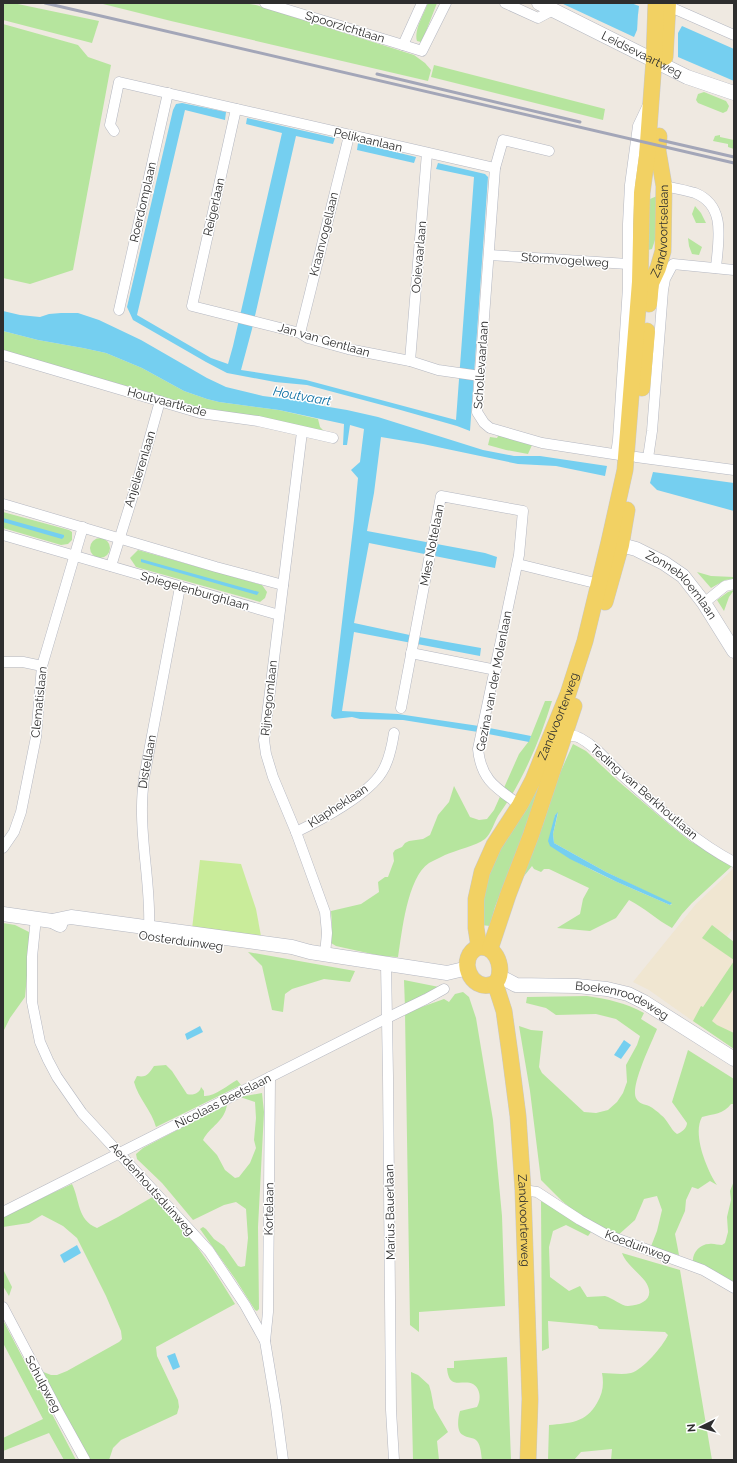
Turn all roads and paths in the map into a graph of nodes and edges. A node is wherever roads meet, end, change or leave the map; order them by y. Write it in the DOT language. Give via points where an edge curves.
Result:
graph roads {
  1 [pos="265,3"];
  2 [pos="422,3"];
  3 [pos="446,3"];
  4 [pos="505,3"];
  5 [pos="539,3"];
  6 [pos="664,4"];
  7 [pos="553,10"];
  8 [pos="734,35"];
  9 [pos="403,45"];
  10 [pos="659,62"];
  11 [pos="168,93"];
  12 [pos="734,93"];
  13 [pos="652,98"];
  14 [pos="236,109"];
  15 [pos="114,131"];
  16 [pos="349,136"];
  17 [pos="549,151"];
  18 [pos="427,153"];
  19 [pos="495,168"];
  20 [pos="664,186"];
  21 [pos="642,193"];
  22 [pos="489,255"];
  23 [pos="668,258"];
  24 [pos="634,263"];
  25 [pos="716,268"];
  26 [pos="734,270"];
  27 [pos="192,306"];
  28 [pos="119,310"];
  29 [pos="300,332"];
  30 [pos="3,355"];
  31 [pos="410,361"];
  32 [pos="478,376"];
  33 [pos="160,401"];
  34 [pos="302,432"];
  35 [pos="333,438"];
  36 [pos="632,456"];
  37 [pos="734,470"];
  38 [pos="628,476"];
  39 [pos="3,504"];
  40 [pos="522,511"];
  41 [pos="83,527"];
  42 [pos="3,535"];
  43 [pos="119,538"];
  44 [pos="615,543"];
  45 [pos="75,556"];
  46 [pos="518,564"];
  47 [pos="111,566"];
  48 [pos="600,584"];
  49 [pos="734,584"];
  50 [pos="283,585"];
  51 [pos="180,587"];
  52 [pos="704,602"];
  53 [pos="279,615"];
  54 [pos="412,649"];
  55 [pos="734,651"];
  56 [pos="3,662"];
  57 [pos="42,666"];
  58 [pos="496,670"];
  59 [pos="401,708"];
  60 [pos="394,733"];
  61 [pos="558,737"];
  62 [pos="518,803"];
  63 [pos="296,832"];
  64 [pos="3,848"];
  65 [pos="734,862"];
  66 [pos="3,914"];
  67 [pos="36,918"];
  68 [pos="147,933"];
  69 [pos="484,948"];
  70 [pos="325,954"];
  71 [pos="386,964"];
  72 [pos="468,968"];
  73 [pos="497,979"];
  74 [pos="444,989"];
  75 [pos="387,1018"];
  76 [pos="734,1059"];
  77 [pos="270,1077"];
  78 [pos="120,1154"];
  79 [pos="523,1190"];
  80 [pos="3,1212"];
  81 [pos="734,1288"];
  82 [pos="3,1307"];
  83 [pos="265,1340"];
  84 [pos="85,1460"];
  85 [pos="283,1460"];
  86 [pos="394,1460"];
  87 [pos="528,1460"];
  1 -- 9 [label="street, Spoorzichtlaan"];
  2 -- 9 [label="street"];
  3 -- 9 [label="street, Spoorzichtlaan" via="422,51"];
  4 -- 7 [label="street" via="538,18"];
  5 -- 7 [label="street, Leidsevaartweg"];
  6 -- 8 [label="street"];
  6 -- 10 [label="main road, Zandvoortselaan"];
  7 -- 10 [label="street, Leidsevaartweg"];
  10 -- 12 [label="street, Leidsevaartweg" via="687,77"];
  10 -- 13 [label="main road, Zandvoortselaan"];
  10 -- 20 [label="main road, Zandvoortselaan" via="658,151"];
  11 -- 14 [label="street, Pelikaanlaan"];
  11 -- 15 [label="street, Pelikaanlaan" via="119,82 110,125"];
  11 -- 28 [label="street, Roerdomplaan"];
  13 -- 21 [label="main road, Zandvoortselaan"];
  13 -- 24 [label="street, Zandvoortselaan" via="638,126 630,185 628,224"];
  14 -- 16 [label="street, Pelikaanlaan"];
  14 -- 27 [label="street, Reigerlaan"];
  16 -- 18 [label="street, Pelikaanlaan"];
  16 -- 29 [label="street, Kraanvogellaan"];
  17 -- 19 [label="street" via="503,140"];
  18 -- 19 [label="street, Pelikaanlaan"];
  18 -- 31 [label="street, Ooievaarlaan"];
  19 -- 22 [label="street, Schollevaarlaan"];
  20 -- 21 [label="main road" via="649,185"];
  20 -- 23 [label="main road, Zandvoortselaan"];
  20 -- 25 [label="street" via="695,194 705,199 714,210 719,225"];
  21 -- 24 [label="main road, Zandvoortselaan"];
  22 -- 24 [label="street, Stormvogelweg"];
  22 -- 32 [label="street, Schollevaarlaan"];
  23 -- 24 [label="main road"];
  23 -- 25 [label="street"];
  23 -- 36 [label="main road, Zandvoortselaan" via="658,268 651,283"];
  24 -- 36 [label="main road, Zandvoortselaan"];
  24 -- 36 [label="street, Zandvoortselaan" via="628,281 618,440"];
  25 -- 26 [label="street"];
  27 -- 29 [label="street, Jan van Gentlaan"];
  29 -- 31 [label="street, Jan van Gentlaan" via="308,338 348,349"];
  30 -- 33 [label="street, Houtvaartkade"];
  31 -- 32 [label="street, Jan van Gentlaan" via="438,370"];
  32 -- 36 [label="street, Schollevaarlaan" via="477,412 490,428 542,443"];
  33 -- 34 [label="street, Houtvaartkade" via="200,413 258,421"];
  33 -- 43 [label="street, Anjelierenlaan"];
  34 -- 35 [label="street, Houtvaartkade"];
  34 -- 50 [label="street, Rijnegomlaan"];
  36 -- 37 [label="street, Schollevaarlaan"];
  36 -- 38 [label="main road, Zandvoortselaan"];
  38 -- 44 [label="main road, Zandvoorterweg"];
  39 -- 41 [label="street"];
  40 -- 46 [label="street, Gezina van der Molenlaan"];
  40 -- 54 [label="street, Mies Noltelaan" via="441,496"];
  41 -- 43 [label="street"];
  41 -- 45 [label="street, Clematislaan"];
  42 -- 45 [label="street"];
  43 -- 47 [label="street, Anjelierenlaan"];
  43 -- 50 [label="street"];
  44 -- 48 [label="main road, Zandvoorterweg"];
  44 -- 52 [label="street, Zonnebloemlaan" via="636,549 664,563 683,576"];
  45 -- 47 [label="street, Spiegelenburghlaan"];
  45 -- 57 [label="street, Clematislaan"];
  46 -- 48 [label="street"];
  46 -- 58 [label="street, Gezina van der Molenlaan"];
  47 -- 51 [label="street, Spiegelenburghlaan"];
  48 -- 61 [label="main road, Zandvoorterweg"];
  49 -- 52 [label="street" via="725,586"];
  50 -- 53 [label="street, Rijnegomlaan"];
  51 -- 53 [label="street, Spiegelenburghlaan"];
  51 -- 68 [label="street, Distellaan" via="144,778 142,806 150,908"];
  52 -- 55 [label="street, Zonnebloemlaan"];
  53 -- 63 [label="street, Rijnegomlaan" via="264,740 273,777"];
  54 -- 58 [label="street"];
  54 -- 59 [label="street, Mies Noltelaan"];
  56 -- 57 [label="street" via="23,662"];
  57 -- 64 [label="street, Clematislaan" via="36,738 21,812 14,832"];
  58 -- 62 [label="street, Gezina van der Molenlaan" via="478,749 482,770 491,783"];
  60 -- 63 [label="street, Klapheklaan" via="390,753 382,772 366,790 323,819"];
  61 -- 62 [label="main road, Zandvoorterweg"];
  61 -- 65 [label="street, Teding van Berkhoutlaan" via="573,735 581,738 602,754 685,831"];
  61 -- 69 [label="main road, Zandvoorterweg" via="523,858"];
  62 -- 69 [label="main road, Zandvoorterweg" via="482,872 476,899 476,928"];
  63 -- 70 [label="street, Rijnegomlaan" via="325,912"];
  66 -- 67 [label="street, Oosterduinweg"];
  67 -- 68 [label="street, Oosterduinweg" via="52,921 71,917"];
  67 -- 78 [label="street, Aerdenhoutsduinweg" via="32,995 40,1042 57,1077 82,1113"];
  68 -- 70 [label="street, Oosterduinweg" via="292,947"];
  69 -- 72 [label="main road" via="473,950 468,957"];
  69 -- 73 [label="main road" via="499,961"];
  70 -- 71 [label="street, Oosterduinweg"];
  71 -- 72 [label="street, Oosterduinweg" via="447,973"];
  71 -- 75 [label="street, Marius Bauerlaan"];
  72 -- 73 [label="main road" via="476,983 485,985"];
  73 -- 76 [label="street, Boekenroodeweg" via="516,985 577,986 628,994"];
  73 -- 79 [label="main road, Zandvoorterweg" via="504,1011 518,1116"];
  74 -- 75 [label="street, Nicolaas Beetslaan"];
  75 -- 77 [label="street, Nicolaas Beetslaan"];
  75 -- 86 [label="street, Marius Bauerlaan" via="391,1410"];
  77 -- 78 [label="street, Nicolaas Beetslaan"];
  77 -- 83 [label="street, Kortelaan" via="268,1312"];
  78 -- 80 [label="street, Nicolaas Beetslaan"];
  78 -- 83 [label="street, Aerdenhoutsduinweg" via="209,1251"];
  79 -- 81 [label="street, Koeduinweg" via="537,1192 606,1235 703,1270"];
  79 -- 87 [label="main road, Zandvoorterweg" via="530,1400"];
  82 -- 84 [label="street, Schulpweg"];
  83 -- 85 [label="street, Aerdenhoutsduinweg"];
}
